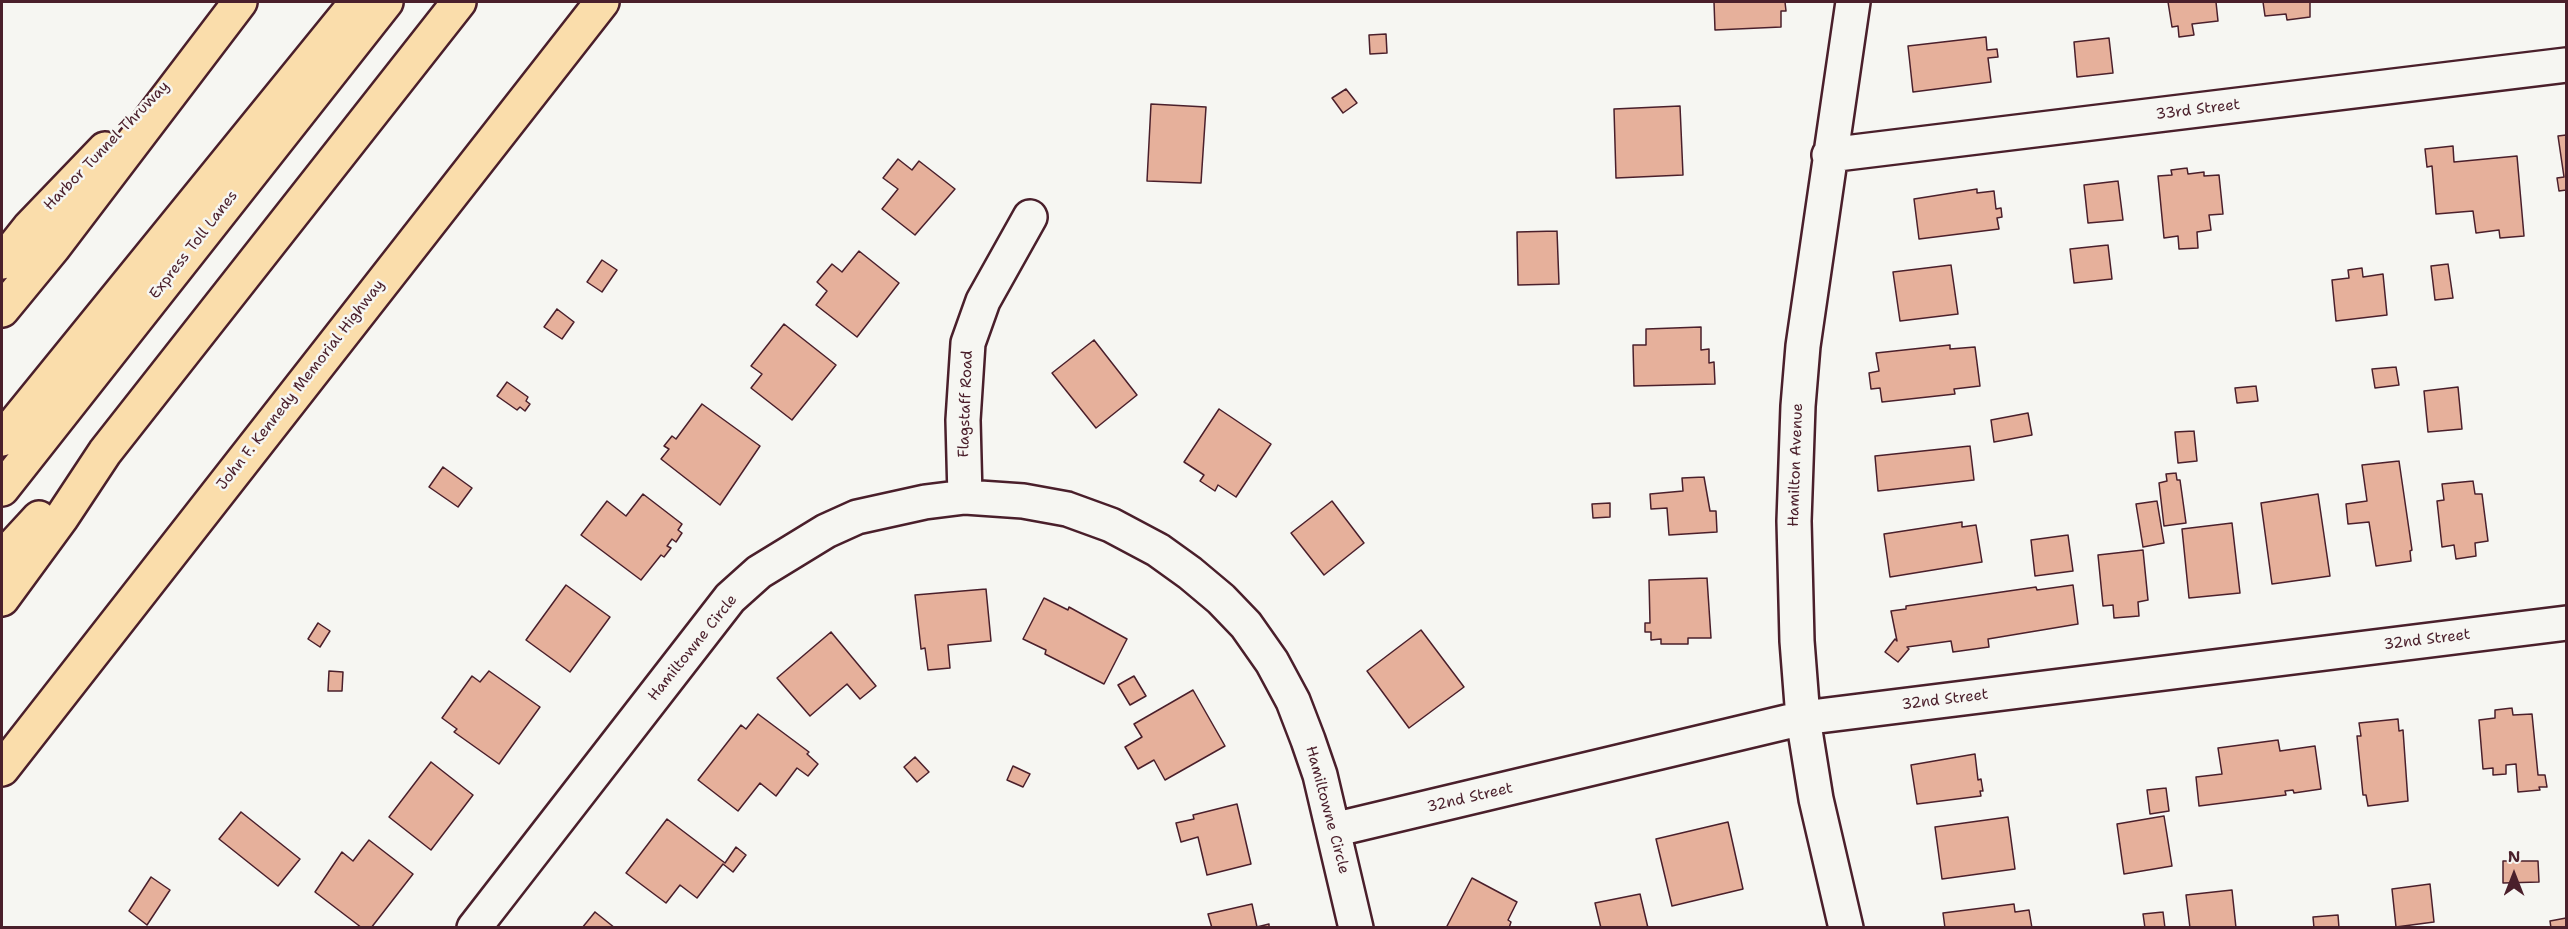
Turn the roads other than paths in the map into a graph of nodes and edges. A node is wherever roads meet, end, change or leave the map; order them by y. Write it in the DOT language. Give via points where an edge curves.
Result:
graph roads {
  1 [pos="240,2"];
  2 [pos="357,2"];
  3 [pos="386,2"];
  4 [pos="459,2"];
  5 [pos="602,2"];
  6 [pos="1853,2"];
  7 [pos="216,32"];
  8 [pos="2566,65"];
  9 [pos="1829,155"];
  10 [pos="1030,217"];
  11 [pos="2,262"];
  12 [pos="2,310"];
  13 [pos="2,439"];
  14 [pos="105,452"];
  15 [pos="2,489"];
  16 [pos="965,497"];
  17 [pos="2,558"];
  18 [pos="2,599"];
  19 [pos="2566,623"];
  20 [pos="1803,718"];
  21 [pos="2,769"];
  22 [pos="1334,830"];
  23 [pos="474,927"];
  24 [pos="1356,927"];
  25 [pos="1846,927"];
  1 -- 7 [label="highway"];
  2 -- 13 [label="highway, Express Toll Lanes"];
  3 -- 15 [label="highway, Express Toll Lanes"];
  4 -- 14 [label="highway"];
  5 -- 21 [label="highway, John F. Kennedy Memorial Highway"];
  6 -- 9 [label="street, Hamilton Avenue"];
  7 -- 11 [label="highway, Harbor Tunnel Thruway" via="29,228"];
  7 -- 12 [label="highway"];
  8 -- 9 [label="street, 33rd Street"];
  9 -- 20 [label="street, Hamilton Avenue" via="1803,346 1795,465 1795,576"];
  10 -- 16 [label="street, Flagstaff Road" via="983,301 968,343 963,420"];
  14 -- 17 [label="highway"];
  14 -- 18 [label="highway"];
  16 -- 22 [label="street, Hamiltowne Circle" via="1067,509 1111,525 1158,550 1221,599 1246,625 1293,701 1320,775"];
  16 -- 23 [label="street, Hamiltowne Circle" via="857,517 759,572 730,598"];
  19 -- 20 [label="street, 32nd Street"];
  20 -- 22 [label="street, 32nd Street"];
  20 -- 25 [label="street, Hamilton Avenue" via="1816,799"];
  22 -- 24 [label="street, Hamiltowne Circle"];
}
